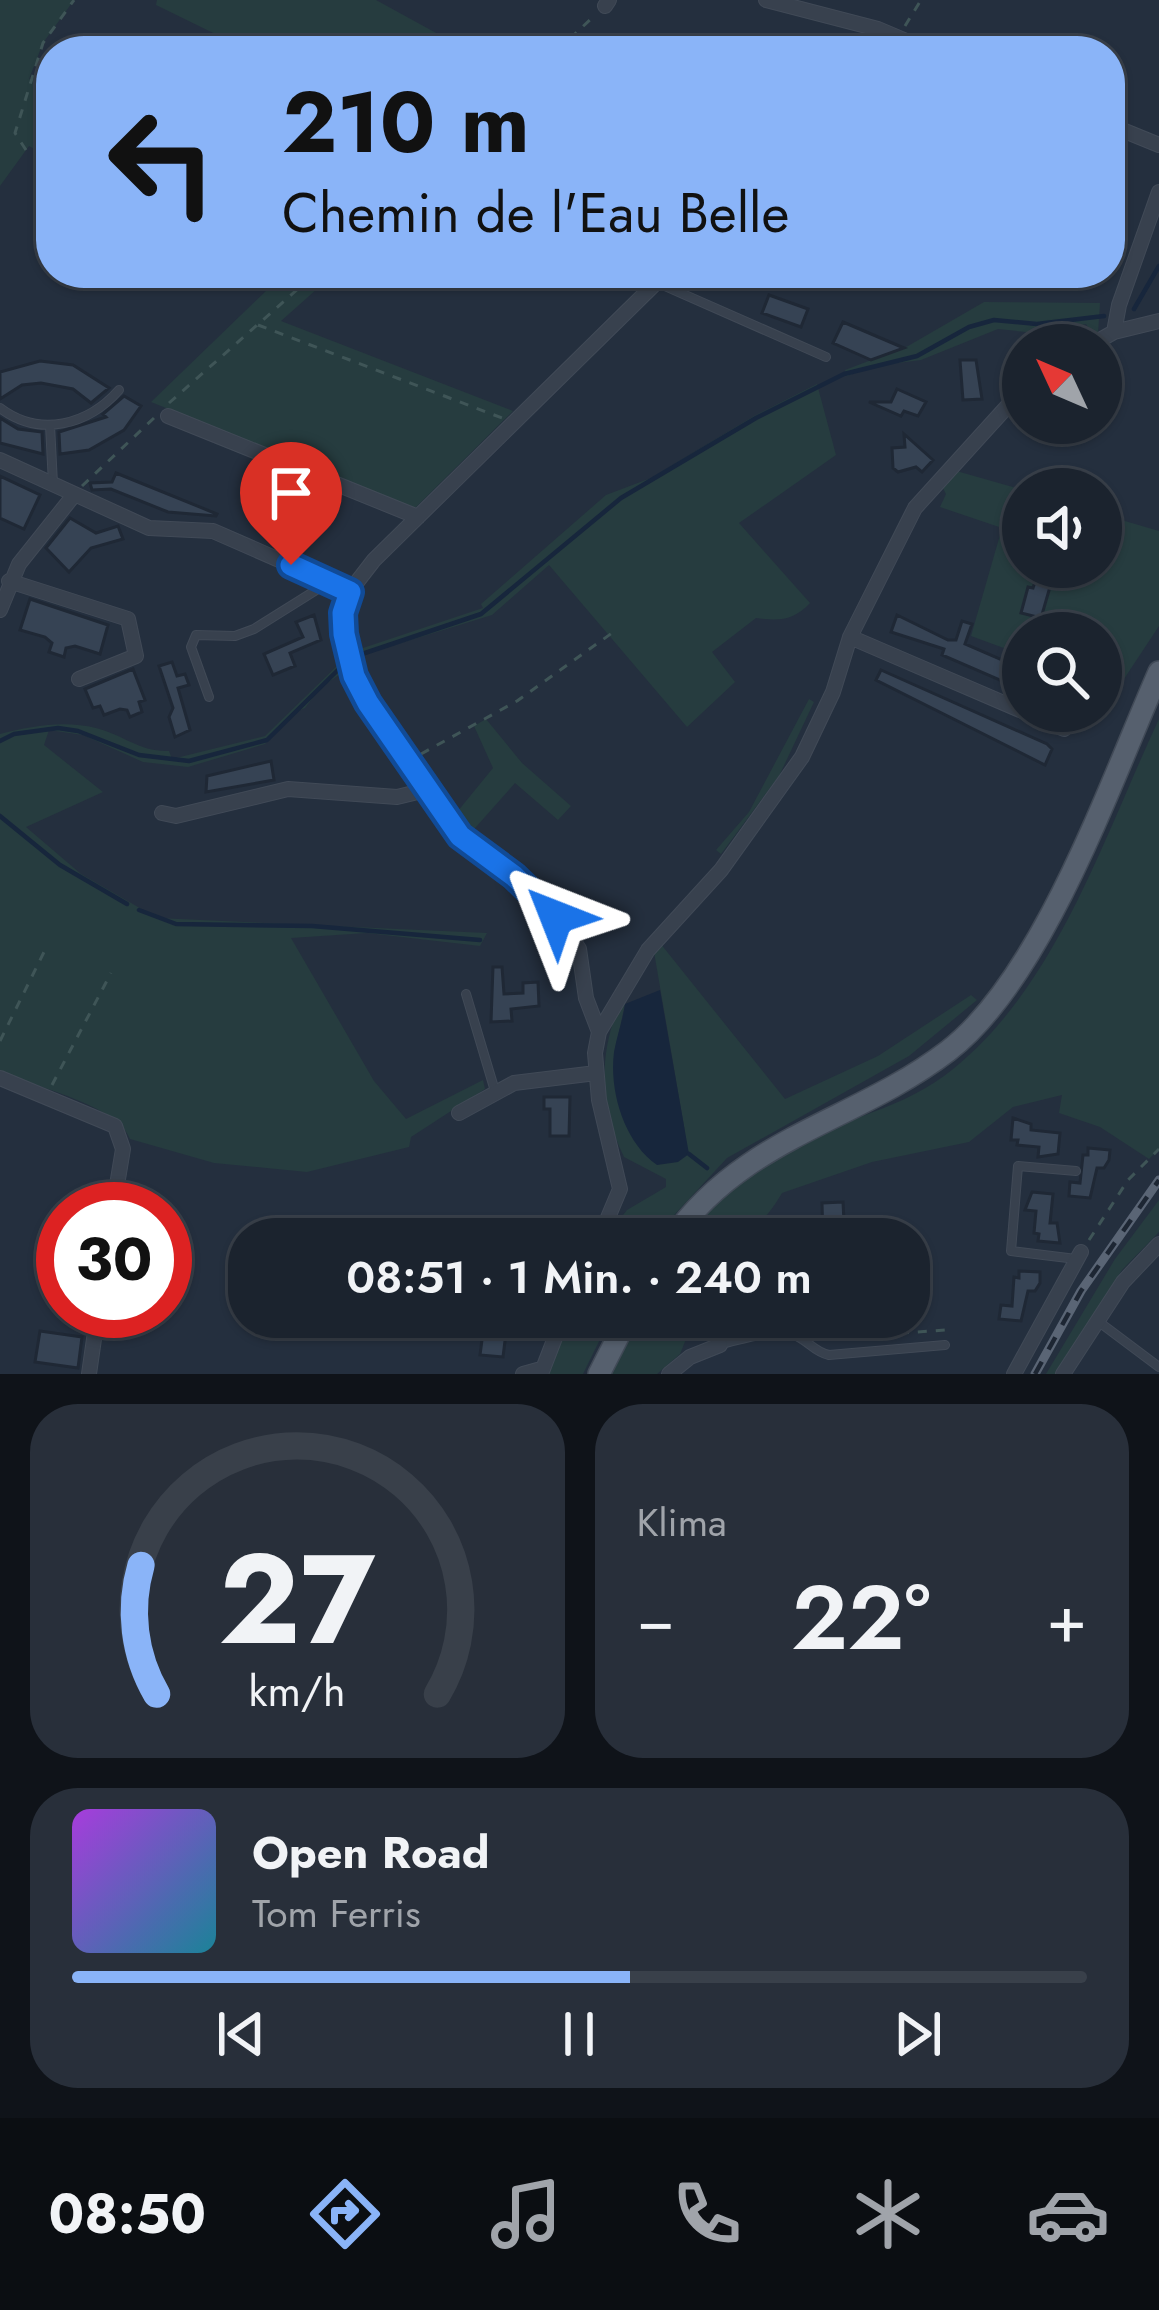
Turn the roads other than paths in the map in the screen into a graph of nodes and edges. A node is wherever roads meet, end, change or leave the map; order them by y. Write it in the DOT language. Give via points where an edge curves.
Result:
graph roads {
  1 [pos="766,0"];
  2 [pos="878,36"];
  3 [pos="1125,131"];
  4 [pos="1159,145"];
  5 [pos="1159,192"];
  6 [pos="1125,286"];
  7 [pos="651,288"];
  8 [pos="682,288"];
  9 [pos="1124,288"];
  10 [pos="1159,322"];
  11 [pos="1115,324"];
  12 [pos="1122,330"];
  13 [pos="826,357"];
  14 [pos="119,390"];
  15 [pos="0,408"];
  16 [pos="1002,411"];
  17 [pos="164,412"];
  18 [pos="50,425"];
  19 [pos="0,460"];
  20 [pos="54,485"];
  21 [pos="74,495"];
  22 [pos="418,517"];
  23 [pos="0,555"];
  24 [pos="19,564"];
  25 [pos="9,581"];
  26 [pos="331,582"];
  27 [pos="350,592"];
  28 [pos="0,610"];
  29 [pos="850,637"];
  30 [pos="1159,672"];
  31 [pos="80,680"];
  32 [pos="209,697"];
  33 [pos="1002,702"];
  34 [pos="426,790"];
  35 [pos="162,813"];
  36 [pos="466,994"];
  37 [pos="599,1032"];
  38 [pos="596,1073"];
  39 [pos="0,1078"];
  40 [pos="495,1091"];
  41 [pos="459,1113"];
  42 [pos="1076,1172"];
  43 [pos="118,1182"];
  44 [pos="608,1218"];
  45 [pos="690,1218"];
  46 [pos="1159,1244"];
  47 [pos="1079,1255"];
  48 [pos="1096,1320"];
  49 [pos="94,1338"];
  50 [pos="555,1338"];
  51 [pos="617,1338"];
  52 [pos="720,1345"];
  53 [pos="945,1345"];
  54 [pos="1159,1367"];
  55 [pos="541,1372"];
  56 [pos="89,1374"];
  57 [pos="523,1374"];
  58 [pos="598,1374"];
  59 [pos="669,1374"];
  60 [pos="1014,1374"];
  61 [pos="1063,1374"];
  1 -- 2 [label="street"];
  3 -- 4 [label="street"];
  5 -- 6 [label="street"];
  7 -- 22 [label="street"];
  8 -- 13 [label="lane"];
  9 -- 11 [label="street"];
  10 -- 12 [label="street"];
  14 -- 18 [label="lane" via="85,418"];
  15 -- 18 [label="lane"];
  16 -- 29 [label="street" via="915,508"];
  17 -- 22 [label="street"];
  18 -- 20 [label="lane"];
  19 -- 20 [label="street"];
  20 -- 21 [label="street"];
  21 -- 24 [label="street"];
  21 -- 26 [label="street" via="149,528 213,531"];
  22 -- 27 [label="street"];
  23 -- 24 [label="street"];
  24 -- 25 [label="street"];
  25 -- 28 [label="street"];
  25 -- 31 [label="street" via="128,619 136,656"];
  26 -- 27 [label="street"];
  26 -- 32 [label="lane" via="254,629 196,635 191,647"];
  27 -- 34 [label="street" via="343,622 354,676"];
  29 -- 33 [label="street"];
  29 -- 37 [label="street" via="824,715 780,793 648,950"];
  30 -- 45 [label="main road" via="1034,945 987,1013 908,1077 755,1157"];
  34 -- 35 [label="street" via="397,797 288,789"];
  34 -- 37 [label="street" via="460,836 514,876 569,934"];
  36 -- 40 [label="lane"];
  37 -- 38 [label="street"];
  38 -- 40 [label="street"];
  38 -- 44 [label="street" via="620,1189"];
  39 -- 43 [label="street" via="117,1128"];
  40 -- 41 [label="street"];
  42 -- 47 [label="lane" via="1018,1166 1011,1251"];
  46 -- 48 [label="street"];
  47 -- 60 [label="street"];
  48 -- 54 [label="lane"];
  48 -- 61 [label="street"];
  49 -- 56 [label="street"];
  50 -- 55 [label="street"];
  51 -- 58 [label="main road"];
  52 -- 53 [label="lane" via="794,1335 830,1355"];
  52 -- 59 [label="street"];
  55 -- 57 [label="street"];
}
